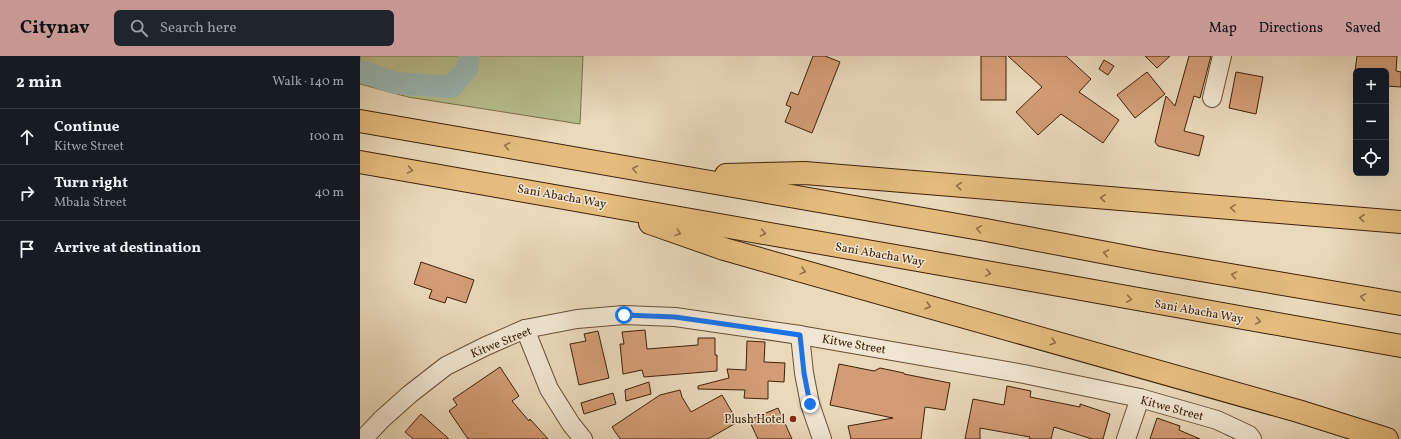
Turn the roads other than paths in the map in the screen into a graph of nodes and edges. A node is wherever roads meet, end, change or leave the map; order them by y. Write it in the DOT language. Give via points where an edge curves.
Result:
graph roads {
  1 [pos="1222,56"];
  2 [pos="1212,98"];
  3 [pos="360,121"];
  4 [pos="366,163"];
  5 [pos="673,176"];
  6 [pos="589,200"];
  7 [pos="1401,222"];
  8 [pos="1401,304"];
  9 [pos="525,329"];
  10 [pos="800,335"];
  11 [pos="1401,346"];
  12 [pos="1140,398"];
  13 [pos="1369,436"];
  14 [pos="363,439"];
  15 [pos="583,439"];
  16 [pos="822,439"];
  17 [pos="1126,439"];
  18 [pos="1252,439"];
  19 [pos="1387,439"];
  1 -- 2 [label="street"];
  5 -- 3 [label="highway, one-way"];
  4 -- 6 [label="highway, Sani Abacha Way, one-way"];
  7 -- 5 [label="highway, one-way" via="805,174"];
  8 -- 5 [label="highway, one-way"];
  6 -- 11 [label="highway, Sani Abacha Way, one-way"];
  6 -- 13 [label="highway, one-way" via="724,249 1298,411"];
  9 -- 10 [label="street, Kitwe Street" via="577,319 624,315 675,317"];
  9 -- 14 [label="street, Kitwe Street" via="446,366 410,394"];
  9 -- 15 [label="street" via="549,389"];
  10 -- 12 [label="street, Kitwe Street" via="1024,374"];
  10 -- 16 [label="street" via="810,404"];
  12 -- 17 [label="street"];
  12 -- 18 [label="street, Kitwe Street" via="1216,420"];
  13 -- 19 [label="highway"];
}
